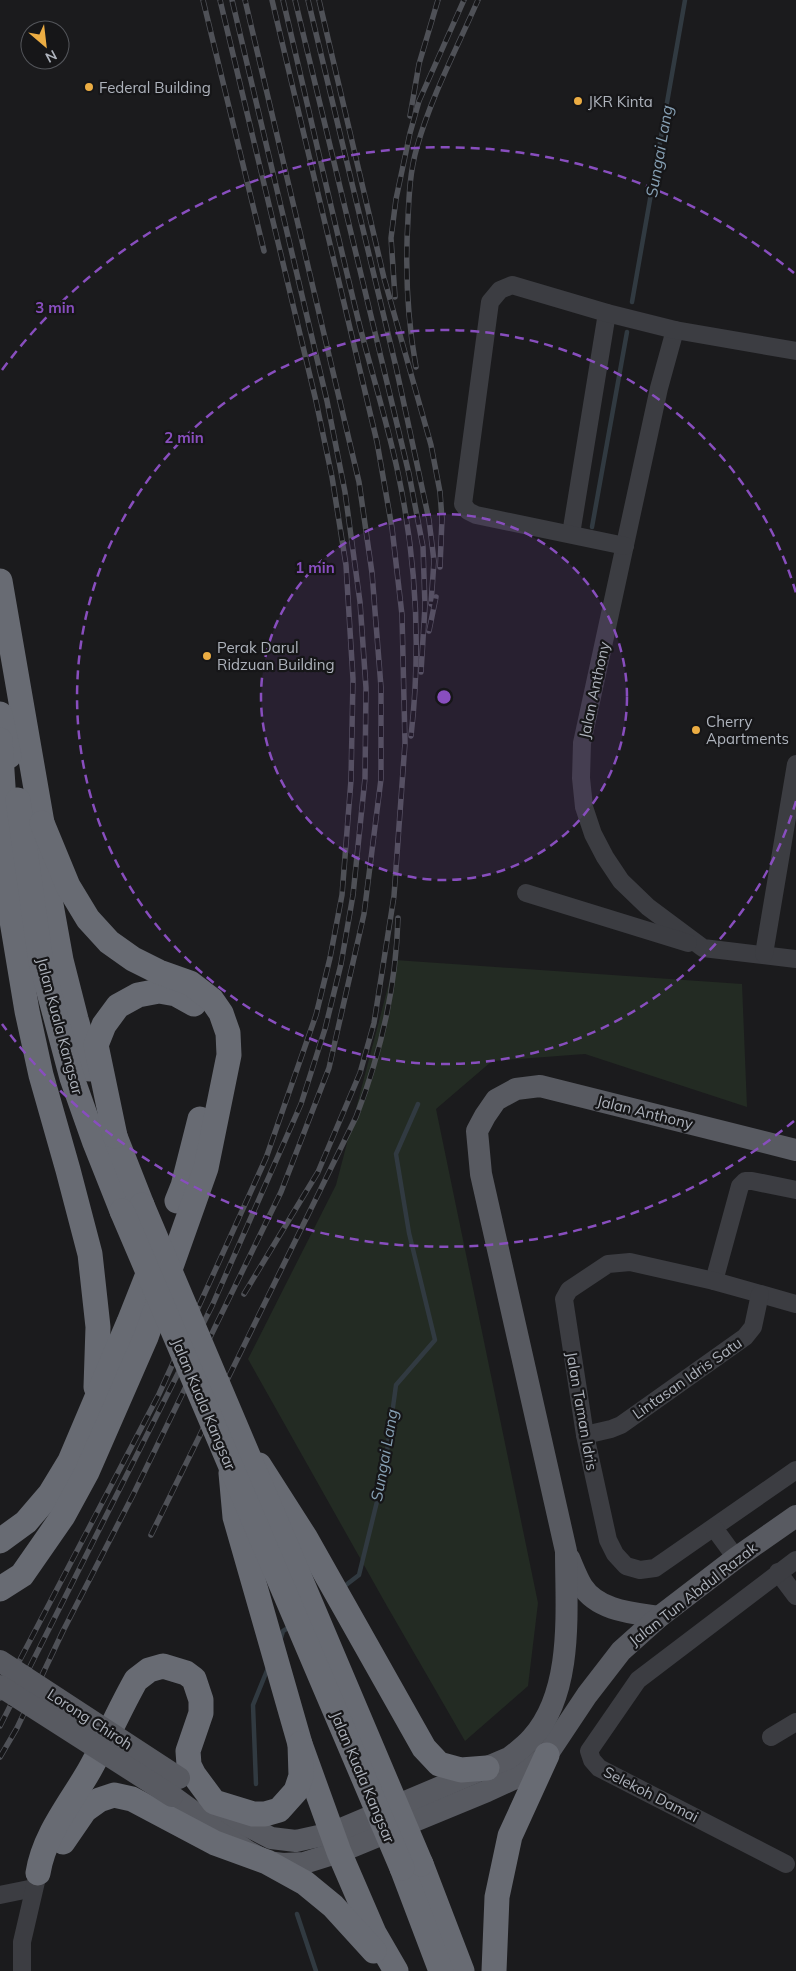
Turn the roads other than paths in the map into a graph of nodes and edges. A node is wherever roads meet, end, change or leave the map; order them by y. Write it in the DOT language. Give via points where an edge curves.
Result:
graph roads {
  1 [pos="607,313"];
  2 [pos="675,330"];
  3 [pos="796,351"];
  4 [pos="570,534"];
  5 [pos="624,546"];
  6 [pos="0,582"];
  7 [pos="0,714"];
  8 [pos="0,740"];
  9 [pos="796,764"];
  10 [pos="792,814"];
  11 [pos="32,822"];
  12 [pos="526,893"];
  13 [pos="702,948"];
  14 [pos="764,954"];
  15 [pos="796,959"];
  16 [pos="115,1136"];
  17 [pos="796,1150"];
  18 [pos="796,1190"];
  19 [pos="132,1208"];
  20 [pos="714,1281"];
  21 [pos="760,1294"];
  22 [pos="796,1304"];
  23 [pos="96,1402"];
  24 [pos="239,1433"];
  25 [pos="585,1435"];
  26 [pos="230,1463"];
  27 [pos="796,1470"];
  28 [pos="796,1516"];
  29 [pos="714,1528"];
  30 [pos="0,1542"];
  31 [pos="566,1551"];
  32 [pos="736,1558"];
  33 [pos="796,1560"];
  34 [pos="778,1572"];
  35 [pos="0,1589"];
  36 [pos="796,1596"];
  37 [pos="659,1617"];
  38 [pos="0,1661"];
  39 [pos="0,1686"];
  40 [pos="796,1722"];
  41 [pos="771,1737"];
  42 [pos="300,1744"];
  43 [pos="546,1755"];
  44 [pos="487,1768"];
  45 [pos="175,1787"];
  46 [pos="214,1802"];
  47 [pos="335,1842"];
  48 [pos="267,1862"];
  49 [pos="786,1864"];
  50 [pos="36,1880"];
  51 [pos="0,1895"];
  52 [pos="22,1971"];
  53 [pos="392,1971"];
  54 [pos="396,1971"];
  55 [pos="441,1971"];
  56 [pos="462,1971"];
  57 [pos="494,1971"];
  1 -- 2 [label="street"];
  1 -- 4 [label="street"];
  1 -- 4 [label="street" via="512,285 500,290 490,302 462,504 476,515"];
  2 -- 3 [label="street"];
  2 -- 5 [label="street, Jalan Anthony"];
  4 -- 5 [label="street"];
  5 -- 13 [label="street, Jalan Anthony" via="582,743 584,806 593,834 621,881 648,907"];
  6 -- 11 [label="highway"];
  7 -- 11 [label="highway"];
  8 -- 23 [label="highway" via="8,897 27,1011 41,1075 90,1254 98,1327"];
  9 -- 10 [label="street"];
  10 -- 14 [label="street"];
  11 -- 16 [label="highway, Jalan Kuala Kangsar" via="76,1019"];
  11 -- 19 [label="highway, Jalan Kuala Kangsar" via="41,962 72,1078 95,1143"];
  11 -- 35 [label="highway" via="88,919 109,942 133,959 190,983 212,1000 228,1033 229,1055 206,1168 146,1337 87,1472 63,1516 22,1575"];
  12 -- 13 [label="street"];
  13 -- 14 [label="street"];
  14 -- 15 [label="street"];
  16 -- 19 [label="highway, Jalan Kuala Kangsar"];
  16 -- 23 [label="highway" via="96,1045 104,1025 118,1006 138,995 176,994 193,1002 212,1030 207,1092 183,1186"];
  17 -- 31 [label="main road, Jalan Anthony" via="540,1086 516,1090 496,1100 484,1116 477,1131 481,1174"];
  18 -- 20 [label="street" via="752,1180 740,1186"];
  19 -- 24 [label="highway, Jalan Kuala Kangsar, bridge"];
  19 -- 26 [label="highway, Jalan Kuala Kangsar, bridge"];
  20 -- 21 [label="street, Jalan Taman Idris"];
  20 -- 25 [label="street, Jalan Taman Idris" via="619,1262 608,1264 569,1290 564,1300 565,1311"];
  21 -- 22 [label="street, Jalan Taman Idris"];
  21 -- 25 [label="street, Lintasan Idris Satu" via="753,1326 745,1337 620,1425"];
  23 -- 30 [label="highway" via="70,1461 50,1494 26,1522"];
  24 -- 44 [label="highway, bridge" via="305,1537 424,1748 439,1764 461,1770"];
  24 -- 56 [label="highway, Jalan Kuala Kangsar, bridge" via="422,1864"];
  25 -- 29 [label="street, Jalan Taman Idris" via="608,1540 626,1566 640,1570 655,1568"];
  26 -- 42 [label="highway, bridge" via="235,1517"];
  26 -- 55 [label="highway, Jalan Kuala Kangsar, bridge" via="402,1868"];
  27 -- 29 [label="street, Jalan Taman Idris"];
  28 -- 32 [label="main road, Jalan Tun Abdul Razak"];
  29 -- 32 [label="street"];
  31 -- 37 [label="main road" via="583,1588 604,1605 623,1612"];
  31 -- 44 [label="main road" via="562,1674 550,1711 533,1738 509,1758"];
  32 -- 37 [label="main road, Jalan Tun Abdul Razak"];
  33 -- 34 [label="street, Selekoh Damai"];
  34 -- 36 [label="street"];
  34 -- 49 [label="street, Selekoh Damai" via="638,1680 590,1751 599,1768"];
  37 -- 43 [label="main road, Jalan Tun Abdul Razak" via="622,1651"];
  38 -- 45 [label="main road, Lorong Chiroh, bridge"];
  39 -- 45 [label="main road, Lorong Chiroh, bridge"];
  40 -- 41 [label="street"];
  42 -- 46 [label="highway" via="300,1776 296,1791 278,1810 253,1814"];
  42 -- 47 [label="highway"];
  43 -- 47 [label="main road, Jalan Tun Abdul Razak" via="522,1774 488,1791"];
  43 -- 57 [label="highway" via="510,1836 497,1897"];
  44 -- 47 [label="main road"];
  45 -- 46 [label="main road, Jalan Tun Abdul Razak"];
  45 -- 48 [label="main road, Jalan Tun Abdul Razak" via="247,1851"];
  46 -- 47 [label="main road, Jalan Tun Abdul Razak" via="271,1838"];
  46 -- 50 [label="highway" via="190,1765 188,1751 201,1713 201,1700 194,1679 178,1669 163,1666 149,1670 136,1680 89,1772 66,1807 40,1856"];
  47 -- 48 [label="main road, Jalan Tun Abdul Razak" via="304,1863"];
  47 -- 54 [label="highway" via="374,1933"];
  48 -- 50 [label="highway" via="215,1843 132,1799 114,1795 85,1810"];
  48 -- 53 [label="highway" via="305,1884 333,1906"];
  50 -- 51 [label="street"];
  50 -- 52 [label="street" via="22,1942"];
}
